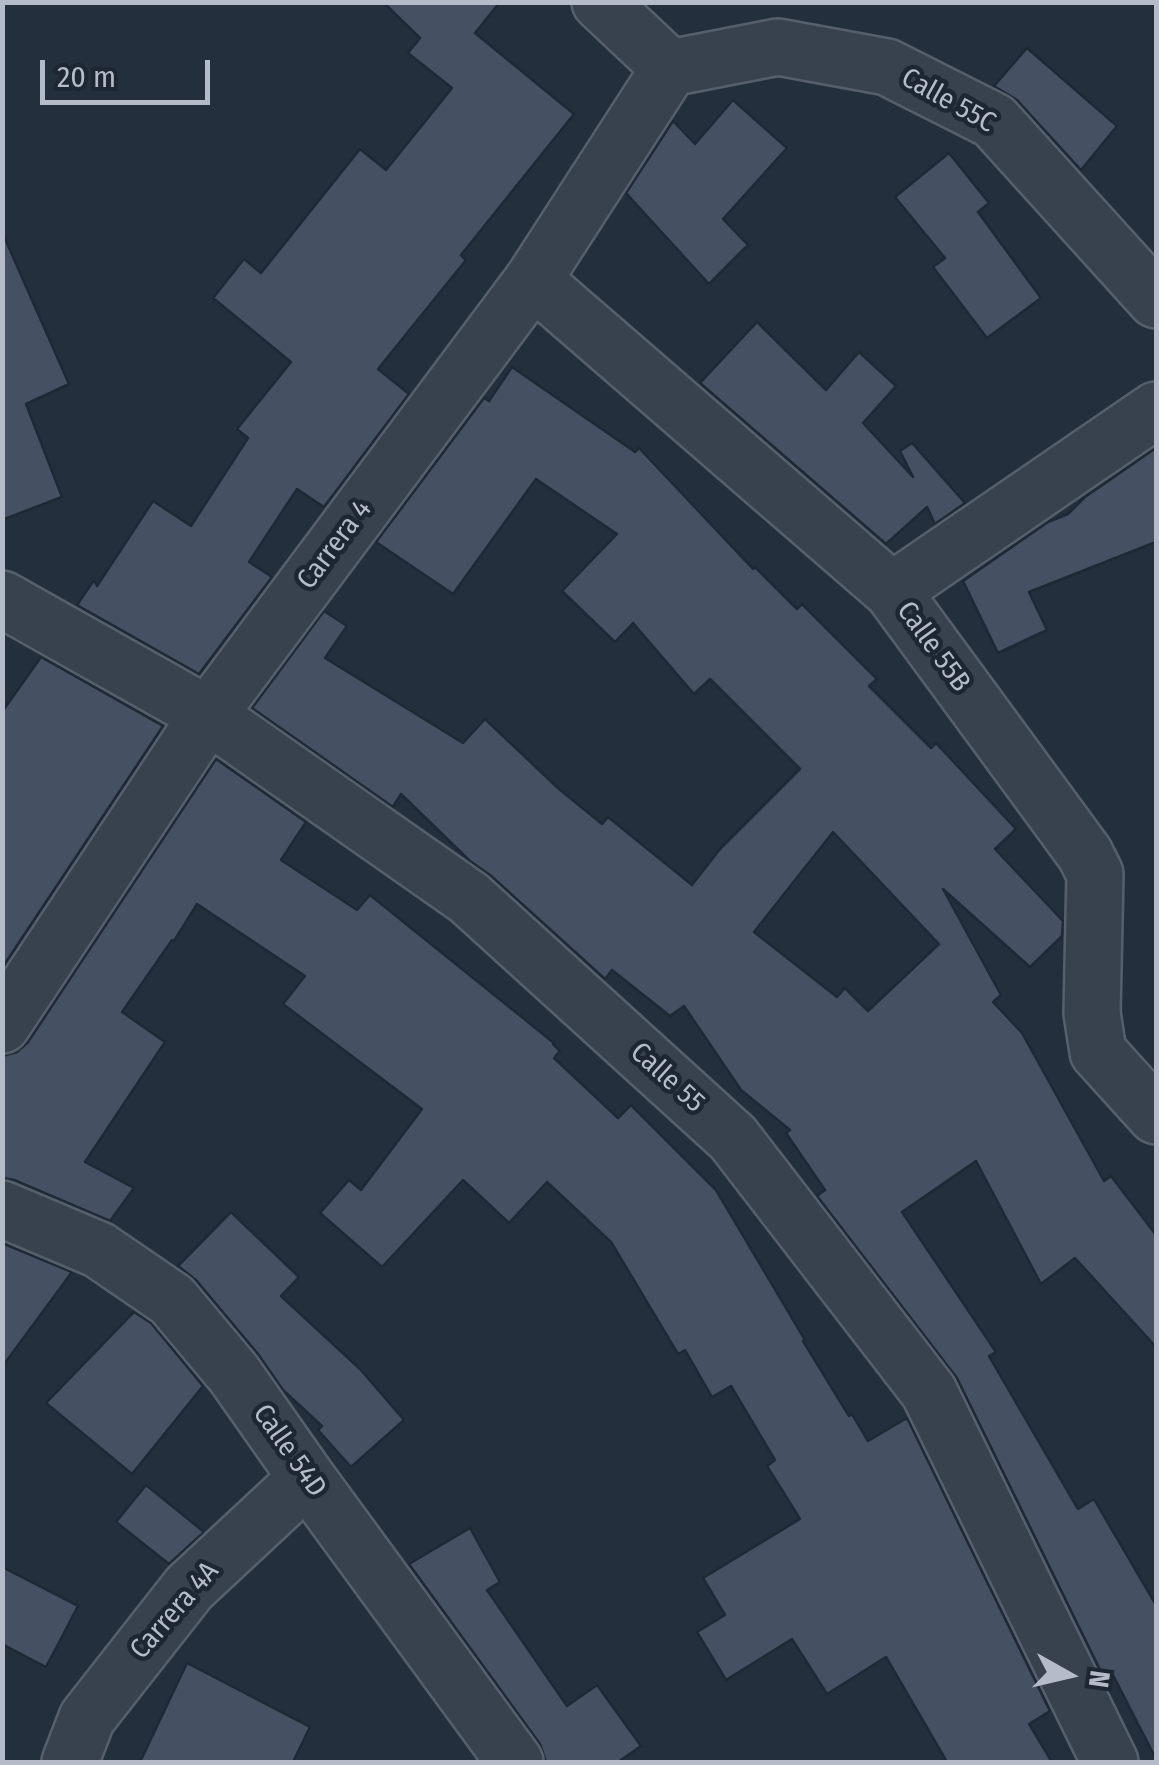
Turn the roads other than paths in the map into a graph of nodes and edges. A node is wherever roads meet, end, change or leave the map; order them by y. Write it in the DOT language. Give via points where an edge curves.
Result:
graph roads {
  1 [pos="600,2"];
  2 [pos="670,68"];
  3 [pos="532,280"];
  4 [pos="1156,300"];
  5 [pos="1156,410"];
  6 [pos="892,592"];
  7 [pos="2,599"];
  8 [pos="208,715"];
  9 [pos="2,1025"];
  10 [pos="1156,1116"];
  11 [pos="2,1209"];
  12 [pos="306,1478"];
  13 [pos="70,1762"];
  14 [pos="515,1762"];
  15 [pos="1110,1762"];
  1 -- 2 [label="street"];
  2 -- 3 [label="street, Carrera 4"];
  2 -- 4 [label="street, Calle 55C" via="778,46 887,68 994,121"];
  3 -- 6 [label="street, Calle 55B"];
  3 -- 8 [label="street, Carrera 4"];
  5 -- 6 [label="street"];
  6 -- 10 [label="street, Calle 55B" via="1095,874 1092,1013 1098,1052"];
  7 -- 8 [label="street, Calle 55"];
  8 -- 9 [label="street, Carrera 4"];
  8 -- 15 [label="street, Calle 55" via="470,898 732,1138 929,1392"];
  11 -- 12 [label="street, Calle 54D" via="99,1250 172,1300 234,1374"];
  12 -- 13 [label="street, Carrera 4A" via="189,1588 86,1718"];
  12 -- 14 [label="street, Calle 54D"];
}
